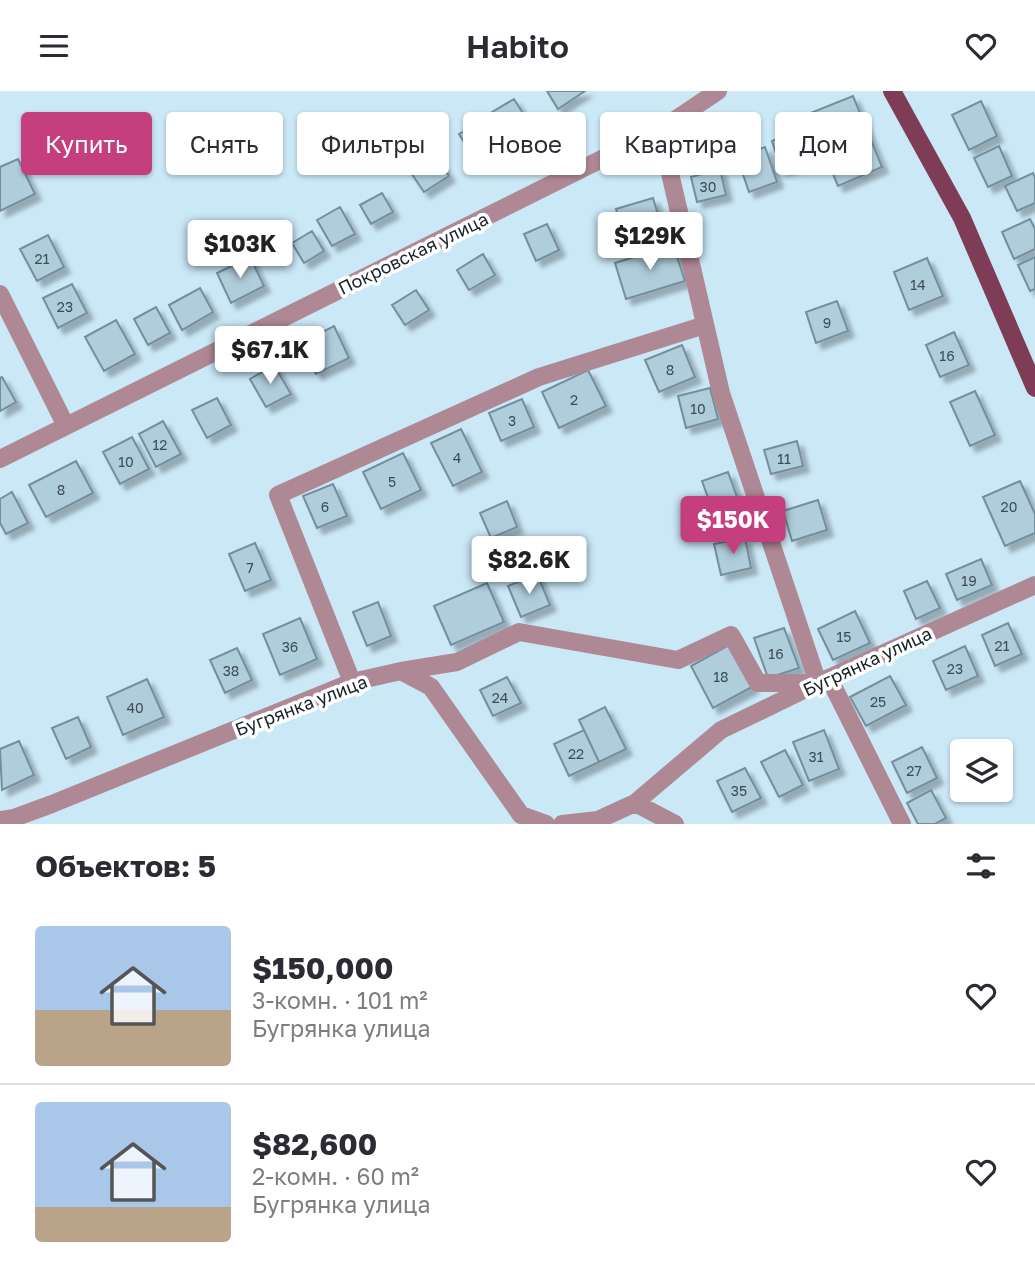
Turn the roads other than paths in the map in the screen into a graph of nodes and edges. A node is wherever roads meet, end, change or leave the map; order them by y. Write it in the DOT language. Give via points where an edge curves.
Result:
graph roads {
  1 [pos="718,91"];
  2 [pos="892,91"];
  3 [pos="687,112"];
  4 [pos="600,160"];
  5 [pos="670,175"];
  6 [pos="0,294"];
  7 [pos="705,325"];
  8 [pos="1035,388"];
  9 [pos="66,426"];
  10 [pos="0,459"];
  11 [pos="1035,585"];
  12 [pos="401,671"];
  13 [pos="823,680"];
  14 [pos="352,682"];
  15 [pos="635,803"];
  16 [pos="0,820"];
  17 [pos="546,824"];
  18 [pos="562,824"];
  19 [pos="675,824"];
  20 [pos="902,824"];
  1 -- 3 [label="street, Покровская улица"];
  2 -- 8 [label="main road" via="962,218"];
  4 -- 9 [label="street, Покровская улица"];
  5 -- 7 [label="street"];
  6 -- 9 [label="street"];
  7 -- 13 [label="street" via="721,393"];
  7 -- 14 [label="street" via="539,377 278,495"];
  9 -- 10 [label="street, Покровская улица"];
  11 -- 13 [label="street, Бугрянка улица"];
  12 -- 13 [label="street, Бугрянка улица" via="457,662 519,632 678,660 731,635 758,683"];
  12 -- 14 [label="street, Бугрянка улица"];
  12 -- 17 [label="street" via="431,687 521,815"];
  13 -- 15 [label="street, Бугрянка улица" via="721,730"];
  13 -- 20 [label="street"];
  14 -- 16 [label="street, Бугрянка улица" via="52,804"];
  15 -- 18 [label="street, Бугрянка улица" via="598,820"];
  15 -- 19 [label="street"];
}
